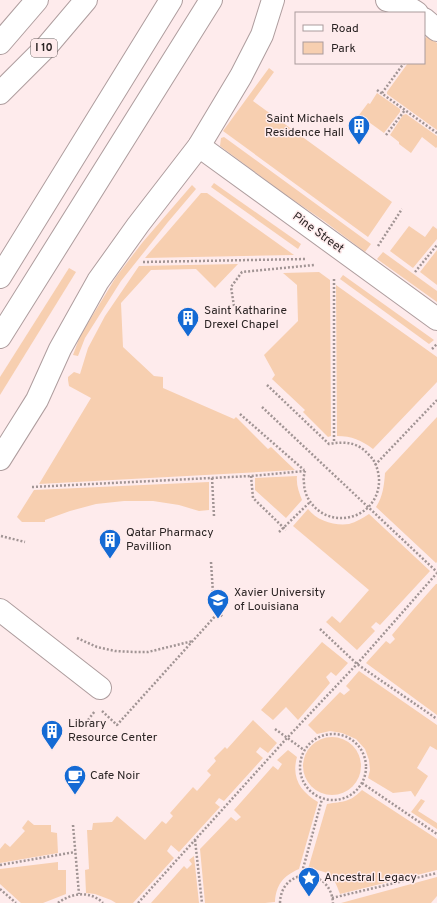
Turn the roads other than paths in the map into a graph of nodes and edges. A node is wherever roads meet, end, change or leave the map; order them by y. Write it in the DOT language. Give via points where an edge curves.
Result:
graph roads {
  1 [pos="37,0"];
  2 [pos="86,0"];
  3 [pos="171,0"];
  4 [pos="211,0"];
  5 [pos="273,0"];
  6 [pos="387,0"];
  7 [pos="416,12"];
  8 [pos="425,20"];
  9 [pos="437,30"];
  10 [pos="0,43"];
  11 [pos="0,93"];
  12 [pos="199,146"];
  13 [pos="0,277"];
  14 [pos="437,319"];
  15 [pos="0,337"];
  16 [pos="0,459"];
  17 [pos="0,610"];
  18 [pos="100,688"];
  1 -- 10 [label="main road"];
  2 -- 11 [label="main road, I 10" via="47,46"];
  3 -- 13 [label="main road"];
  4 -- 15 [label="main road"];
  5 -- 12 [label="main road" via="262,36"];
  6 -- 7 [label="main road"];
  8 -- 9 [label="main road"];
  12 -- 14 [label="main road, Pine Street"];
  12 -- 16 [label="main road" via="98,281 60,349 37,400"];
  17 -- 18 [label="main road"];
}
